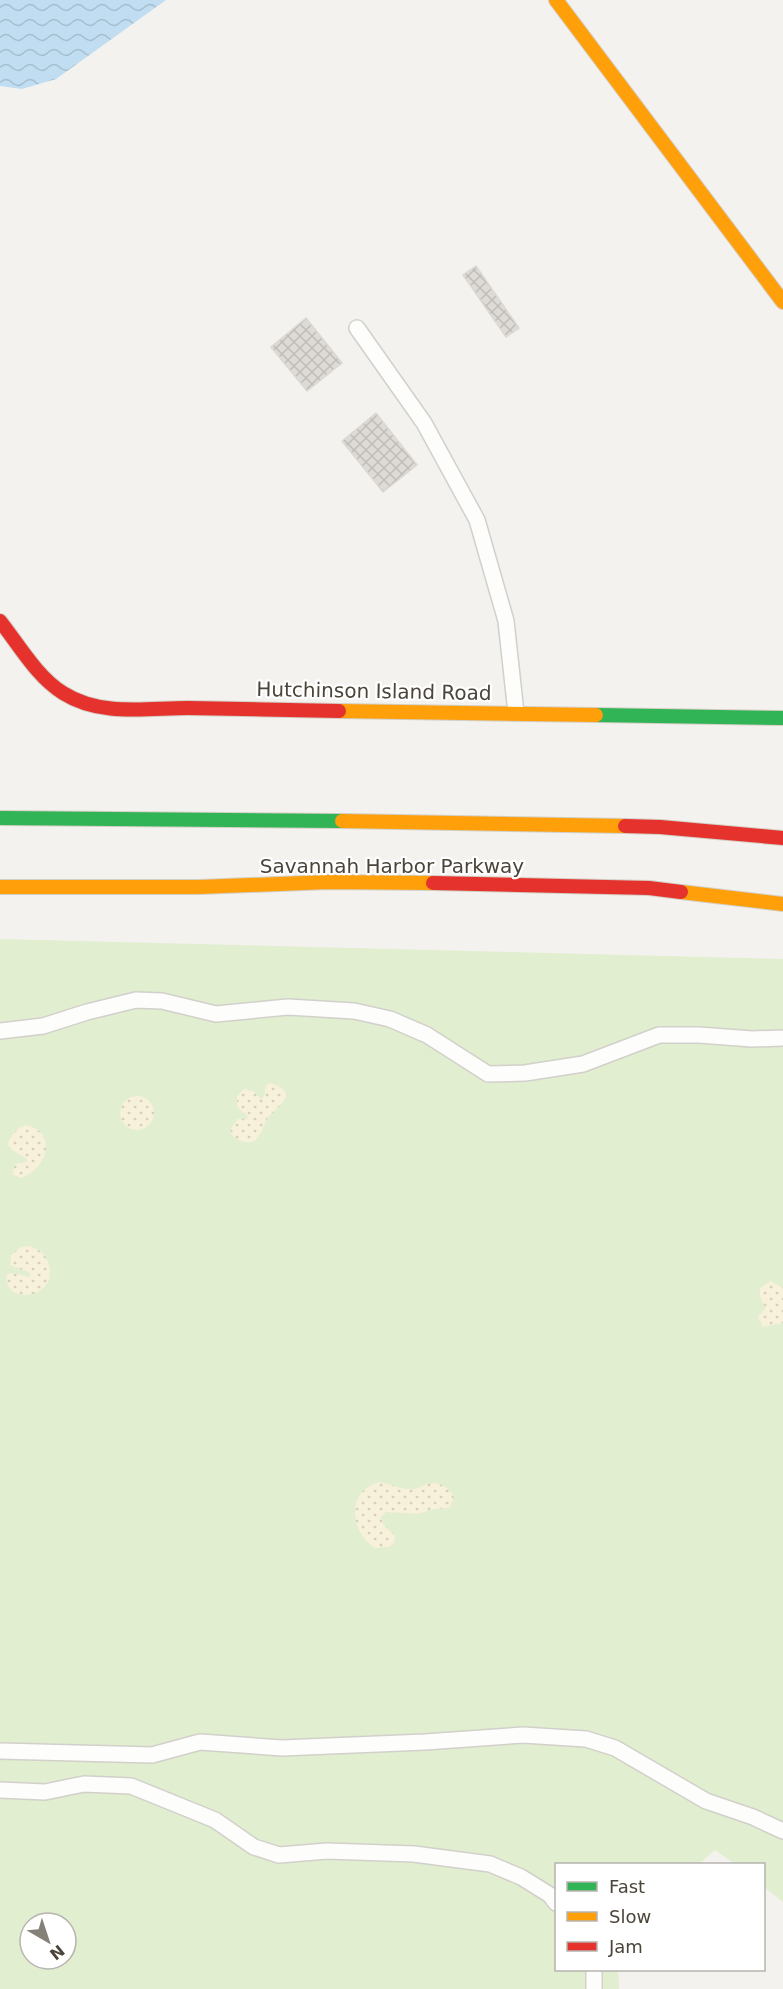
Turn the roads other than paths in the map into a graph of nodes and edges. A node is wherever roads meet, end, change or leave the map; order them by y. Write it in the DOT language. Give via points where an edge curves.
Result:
graph roads {
  1 [pos="556,0"];
  2 [pos="783,302"];
  3 [pos="357,328"];
  4 [pos="0,621"];
  5 [pos="516,713"];
  6 [pos="783,718"];
  7 [pos="0,818"];
  8 [pos="783,838"];
  9 [pos="0,887"];
  10 [pos="783,904"];
  11 [pos="0,1031"];
  12 [pos="783,1038"];
  13 [pos="0,1751"];
  14 [pos="0,1790"];
  15 [pos="783,1831"];
  16 [pos="555,1902"];
  17 [pos="594,1971"];
  18 [pos="594,1989"];
  1 -- 2 [label="street"];
  3 -- 5 [label="lane" via="424,423 477,520 506,621"];
  4 -- 5 [label="street, Hutchinson Island Road" via="51,685 85,704 148,711 184,708"];
  5 -- 6 [label="street, Hutchinson Island Road"];
  7 -- 8 [label="street" via="636,826"];
  9 -- 10 [label="street, Savannah Harbor Parkway" via="492,884 649,888"];
  11 -- 12 [label="lane" via="43,1026 136,1000 162,1001 216,1014 288,1007 354,1011 390,1019 427,1035 488,1074 583,1064 659,1035"];
  13 -- 15 [label="lane" via="152,1755 200,1742 282,1748 523,1735 586,1739 615,1748 706,1801"];
  14 -- 16 [label="lane" via="45,1792 84,1784 131,1786 215,1820 254,1847 279,1855 327,1851 414,1854 490,1864 520,1877"];
  17 -- 18 [label="lane"];
}
